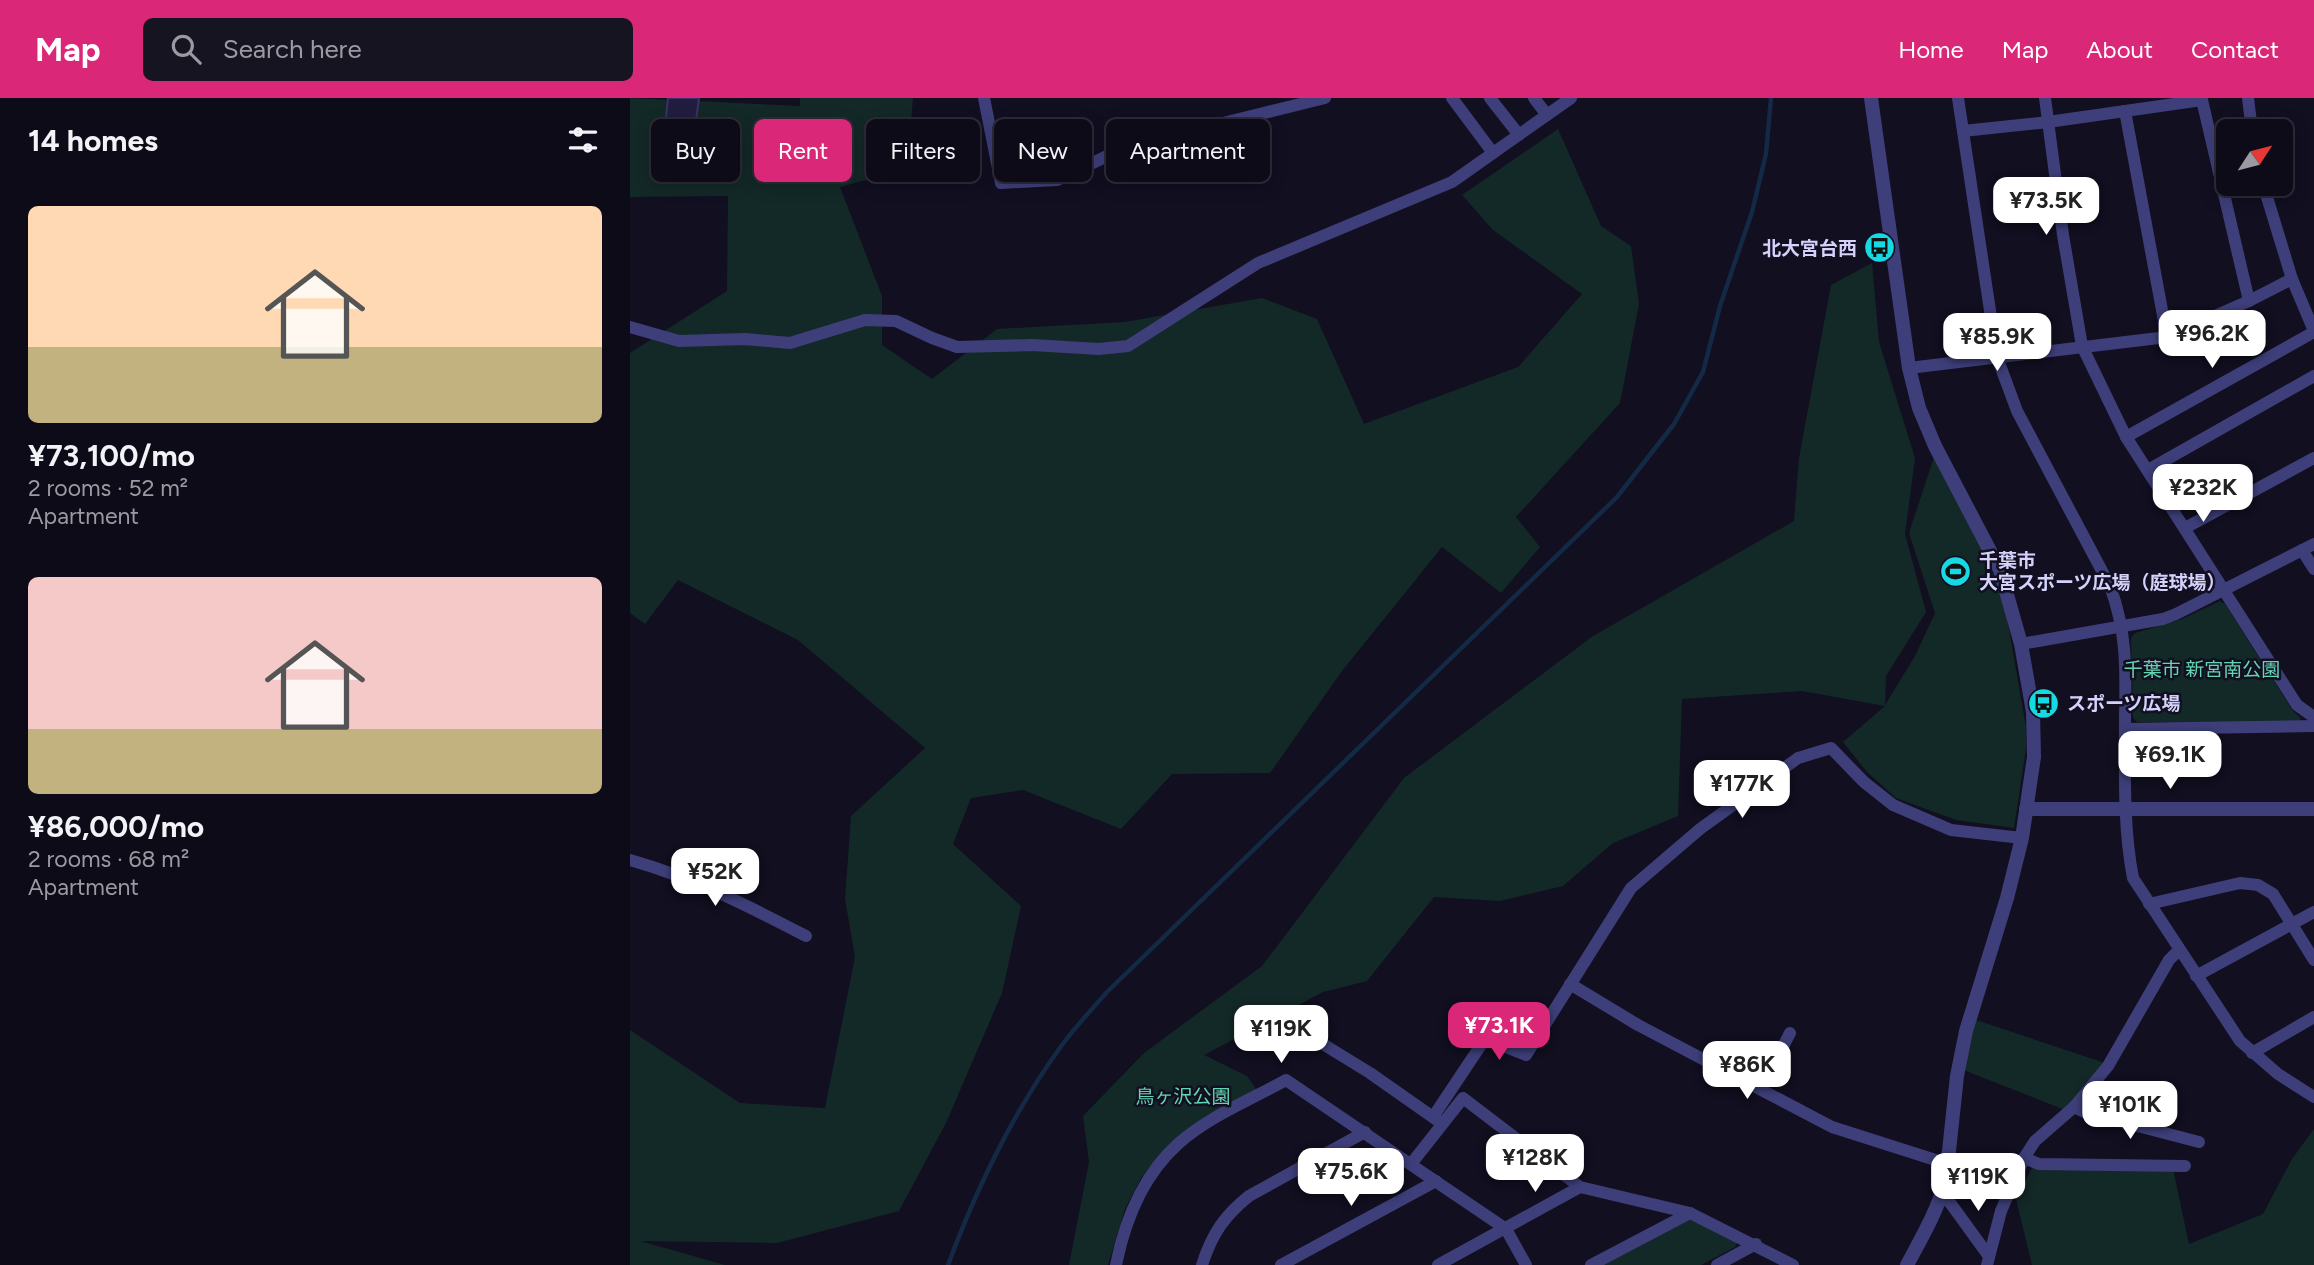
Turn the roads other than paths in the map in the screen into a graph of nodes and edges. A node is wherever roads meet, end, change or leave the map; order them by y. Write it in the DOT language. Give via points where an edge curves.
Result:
graph roads {
  1 [pos="985,98"];
  2 [pos="1452,98"];
  3 [pos="1490,98"];
  4 [pos="1534,98"];
  5 [pos="1571,98"];
  6 [pos="1871,98"];
  7 [pos="1958,98"];
  8 [pos="2045,98"];
  9 [pos="2248,98"];
  10 [pos="1321,99"];
  11 [pos="2125,111"];
  12 [pos="1547,115"];
  13 [pos="2251,119"];
  14 [pos="2048,122"];
  15 [pos="1963,131"];
  16 [pos="1519,135"];
  17 [pos="1493,153"];
  18 [pos="2267,196"];
  19 [pos="2292,279"];
  20 [pos="2249,301"];
  21 [pos="630,327"];
  22 [pos="2314,332"];
  23 [pos="2167,337"];
  24 [pos="2082,346"];
  25 [pos="1997,357"];
  26 [pos="1909,369"];
  27 [pos="2314,376"];
  28 [pos="2126,437"];
  29 [pos="2314,458"];
  30 [pos="2148,470"];
  31 [pos="2185,528"];
  32 [pos="2308,547"];
  33 [pos="2314,569"];
  34 [pos="2224,590"];
  35 [pos="2123,626"];
  36 [pos="2021,644"];
  37 [pos="2314,717"];
  38 [pos="2314,726"];
  39 [pos="2125,729"];
  40 [pos="2026,809"];
  41 [pos="2125,809"];
  42 [pos="2314,809"];
  43 [pos="2022,838"];
  44 [pos="630,860"];
  45 [pos="2149,904"];
  46 [pos="2314,912"];
  47 [pos="2292,924"];
  48 [pos="806,936"];
  49 [pos="2179,950"];
  50 [pos="2314,960"];
  51 [pos="2196,976"];
  52 [pos="1570,984"];
  53 [pos="2314,1017"];
  54 [pos="1300,1030"];
  55 [pos="1790,1033"];
  56 [pos="2252,1053"];
  57 [pos="1761,1089"];
  58 [pos="2314,1097"];
  59 [pos="2074,1107"];
  60 [pos="1437,1120"];
  61 [pos="1365,1132"];
  62 [pos="2199,1142"];
  63 [pos="2024,1158"];
  64 [pos="1411,1164"];
  65 [pos="1948,1164"];
  66 [pos="2185,1166"];
  67 [pos="1436,1181"];
  68 [pos="1580,1187"];
  69 [pos="1942,1195"];
  70 [pos="1690,1213"];
  71 [pos="1506,1229"];
  72 [pos="1756,1244"];
  73 [pos="1987,1260"];
  74 [pos="1284,1264"];
  75 [pos="1116,1265"];
  76 [pos="1202,1265"];
  77 [pos="1438,1265"];
  78 [pos="1526,1265"];
  79 [pos="1591,1265"];
  80 [pos="1717,1265"];
  81 [pos="1793,1265"];
  82 [pos="1907,1265"];
  1 -- 10 [label="street" via="1000,183 1057,180 1126,147"];
  2 -- 17 [label="street"];
  3 -- 16 [label="street"];
  4 -- 12 [label="street"];
  5 -- 12 [label="street"];
  6 -- 26 [label="street"];
  7 -- 15 [label="street"];
  8 -- 14 [label="street"];
  9 -- 13 [label="street"];
  11 -- 14 [label="street"];
  11 -- 20 [label="street" via="2202,100"];
  11 -- 23 [label="street"];
  12 -- 16 [label="street"];
  14 -- 15 [label="street"];
  14 -- 24 [label="street"];
  15 -- 25 [label="street"];
  16 -- 17 [label="street"];
  17 -- 21 [label="street" via="1452,182 1258,263 1128,346 957,347 896,321 865,320 790,343 679,341"];
  18 -- 19 [label="street"];
  19 -- 20 [label="street"];
  19 -- 22 [label="street"];
  20 -- 23 [label="street"];
  22 -- 28 [label="street"];
  23 -- 24 [label="street"];
  24 -- 25 [label="street"];
  24 -- 28 [label="street"];
  25 -- 26 [label="street"];
  25 -- 35 [label="street" via="2017,411 2110,586"];
  26 -- 36 [label="street" via="1934,446 2000,570"];
  27 -- 30 [label="street"];
  28 -- 30 [label="street"];
  29 -- 31 [label="street"];
  30 -- 31 [label="street"];
  31 -- 34 [label="street"];
  32 -- 33 [label="street"];
  32 -- 34 [label="street"];
  34 -- 35 [label="street" via="2176,614"];
  34 -- 37 [label="street" via="2297,705"];
  35 -- 36 [label="street"];
  35 -- 39 [label="street"];
  36 -- 40 [label="street" via="2033,712 2034,757"];
  38 -- 39 [label="street"];
  39 -- 41 [label="street"];
  40 -- 41 [label="street"];
  40 -- 43 [label="street"];
  41 -- 42 [label="street"];
  41 -- 45 [label="street" via="2133,878"];
  43 -- 52 [label="street" via="1951,830 1893,805 1831,748 1798,758 1631,888"];
  43 -- 65 [label="street" via="1966,1031 1956,1076"];
  44 -- 48 [label="street" via="726,894"];
  45 -- 47 [label="street" via="2241,883 2258,885 2273,894"];
  45 -- 49 [label="street"];
  46 -- 47 [label="street"];
  47 -- 50 [label="street"];
  47 -- 51 [label="street"];
  49 -- 51 [label="street"];
  49 -- 59 [label="street" via="2108,1066"];
  51 -- 56 [label="street"];
  52 -- 57 [label="street"];
  52 -- 60 [label="street" via="1525,1055 1485,1039"];
  53 -- 56 [label="street"];
  54 -- 60 [label="street"];
  55 -- 57 [label="street"];
  56 -- 58 [label="street"];
  57 -- 65 [label="street" via="1832,1127"];
  59 -- 62 [label="street"];
  59 -- 63 [label="street" via="2035,1141"];
  60 -- 64 [label="street"];
  60 -- 68 [label="street" via="1463,1098"];
  61 -- 64 [label="street"];
  61 -- 75 [label="street" via="1286,1080 1202,1126 1162,1161 1135,1203"];
  61 -- 76 [label="street" via="1242,1202 1221,1223"];
  63 -- 66 [label="street" via="2039,1164"];
  63 -- 73 [label="street" via="2001,1211"];
  64 -- 67 [label="street"];
  65 -- 69 [label="street"];
  67 -- 71 [label="street"];
  67 -- 74 [label="street"];
  68 -- 70 [label="street"];
  68 -- 71 [label="street"];
  69 -- 73 [label="street"];
  69 -- 82 [label="street"];
  70 -- 72 [label="street"];
  70 -- 79 [label="street"];
  71 -- 77 [label="street"];
  71 -- 78 [label="street"];
  72 -- 80 [label="street"];
  72 -- 81 [label="street"];
}
